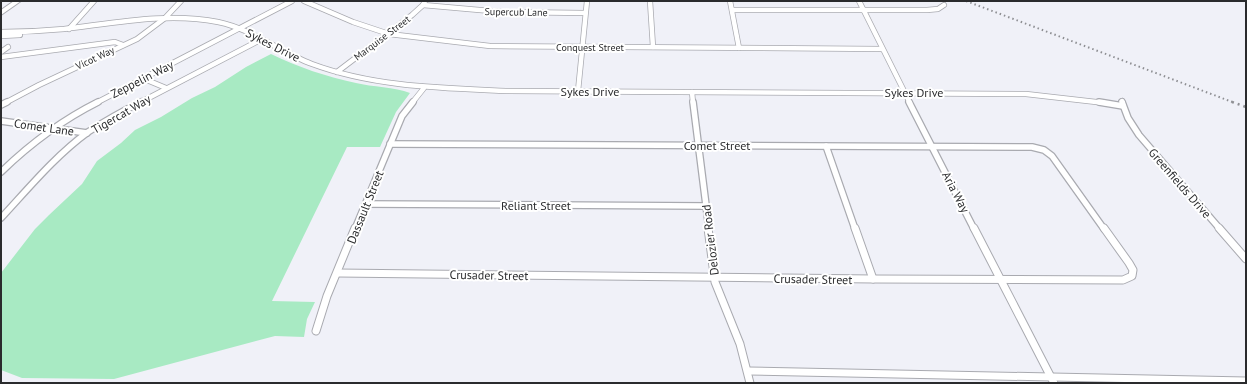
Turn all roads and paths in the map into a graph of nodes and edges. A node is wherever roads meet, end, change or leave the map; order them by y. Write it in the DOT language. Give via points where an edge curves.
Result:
graph roads {
  1 [pos="18,1"];
  2 [pos="94,1"];
  3 [pos="181,1"];
  4 [pos="292,1"];
  5 [pos="304,1"];
  6 [pos="587,1"];
  7 [pos="650,1"];
  8 [pos="730,1"];
  9 [pos="859,1"];
  10 [pos="424,3"];
  11 [pos="944,5"];
  12 [pos="732,10"];
  13 [pos="863,10"];
  14 [pos="1,13"];
  15 [pos="586,13"];
  16 [pos="165,18"];
  17 [pos="69,28"];
  18 [pos="240,28"];
  19 [pos="1,32"];
  20 [pos="388,34"];
  21 [pos="1,36"];
  22 [pos="262,39"];
  23 [pos="123,45"];
  24 [pos="8,47"];
  25 [pos="582,47"];
  26 [pos="653,47"];
  27 [pos="739,48"];
  28 [pos="882,49"];
  29 [pos="1,52"];
  30 [pos="1,57"];
  31 [pos="337,72"];
  32 [pos="142,78"];
  33 [pos="166,88"];
  34 [pos="424,88"];
  35 [pos="578,91"];
  36 [pos="692,92"];
  37 [pos="904,92"];
  38 [pos="1122,104"];
  39 [pos="1,105"];
  40 [pos="1,121"];
  41 [pos="52,128"];
  42 [pos="87,133"];
  43 [pos="390,144"];
  44 [pos="699,145"];
  45 [pos="931,145"];
  46 [pos="826,146"];
  47 [pos="1044,150"];
  48 [pos="1,172"];
  49 [pos="366,204"];
  50 [pos="706,206"];
  51 [pos="1,218"];
  52 [pos="1246,259"];
  53 [pos="338,273"];
  54 [pos="714,277"];
  55 [pos="873,279"];
  56 [pos="1001,279"];
  57 [pos="316,331"];
  58 [pos="748,371"];
  59 [pos="1053,380"];
  60 [pos="1246,381"];
  61 [pos="750,383"];
  1 -- 14 [label="main road"];
  2 -- 17 [label="street"];
  3 -- 16 [label="street, Vicot Way"];
  4 -- 18 [label="street, Zeppelin Way"];
  5 -- 20 [label="street, Conquest Street"];
  6 -- 15 [label="street"];
  7 -- 26 [label="street"];
  8 -- 12 [label="street"];
  9 -- 13 [label="street, Aria Way"];
  10 -- 15 [label="street, Supercub Lane" via="502,12"];
  10 -- 20 [label="street, Marquise Street"];
  11 -- 13 [label="street" via="938,9 928,10"];
  12 -- 13 [label="street"];
  12 -- 27 [label="street"];
  13 -- 28 [label="street, Aria Way"];
  15 -- 25 [label="street"];
  16 -- 17 [label="street, Sykes Drive"];
  16 -- 18 [label="street, Sykes Drive" via="197,19"];
  16 -- 23 [label="street, Vicot Way" via="137,39"];
  17 -- 19 [label="street"];
  17 -- 21 [label="street" via="40,34"];
  18 -- 22 [label="street, Sykes Drive"];
  18 -- 32 [label="street, Zeppelin Way"];
  20 -- 25 [label="street, Conquest Street" via="490,46"];
  20 -- 31 [label="street, Marquise Street"];
  22 -- 31 [label="street, Sykes Drive" via="287,54"];
  22 -- 33 [label="street, Tigercat Way"];
  23 -- 30 [label="street" via="115,42"];
  23 -- 39 [label="street, Vicot Way"];
  24 -- 29 [label="street"];
  25 -- 26 [label="street, Conquest Street"];
  25 -- 35 [label="street"];
  26 -- 27 [label="street, Conquest Street"];
  27 -- 28 [label="street, Conquest Street"];
  28 -- 37 [label="street, Aria Way"];
  31 -- 34 [label="street, Sykes Drive"];
  32 -- 33 [label="street"];
  32 -- 41 [label="street, Zeppelin Way"];
  33 -- 42 [label="street, Tigercat Way"];
  34 -- 35 [label="street, Sykes Drive"];
  34 -- 43 [label="street, Dassault Street" via="402,116"];
  35 -- 36 [label="street, Sykes Drive"];
  36 -- 37 [label="street, Sykes Drive"];
  36 -- 44 [label="street, Delozier Road"];
  37 -- 38 [label="street, Sykes Drive" via="1026,94"];
  37 -- 45 [label="street, Aria Way"];
  38 -- 52 [label="street, Greenfields Drive" via="1139,135"];
  40 -- 41 [label="street, Comet Lane"];
  41 -- 42 [label="street, Comet Lane"];
  41 -- 48 [label="street, Zeppelin Way"];
  42 -- 51 [label="street, Tigercat Way"];
  43 -- 44 [label="street, Comet Street"];
  43 -- 49 [label="street, Dassault Street"];
  44 -- 46 [label="street, Comet Street"];
  44 -- 50 [label="street, Delozier Road"];
  45 -- 46 [label="street, Comet Street"];
  45 -- 47 [label="street, Comet Street" via="1018,146"];
  45 -- 56 [label="street, Aria Way"];
  46 -- 55 [label="street"];
  47 -- 56 [label="street, Crusader Street" via="1052,156 1129,263 1133,270 1132,276 1123,280"];
  49 -- 50 [label="street, Reliant Street"];
  49 -- 53 [label="street, Dassault Street"];
  50 -- 54 [label="street, Delozier Road"];
  53 -- 54 [label="street, Crusader Street"];
  53 -- 57 [label="street, Dassault Street" via="327,296"];
  54 -- 55 [label="street, Crusader Street"];
  54 -- 58 [label="street, Delozier Road"];
  55 -- 56 [label="street, Crusader Street"];
  56 -- 59 [label="street, Aria Way"];
  58 -- 59 [label="street"];
  58 -- 61 [label="street, Delozier Road"];
  59 -- 60 [label="street"];
}
